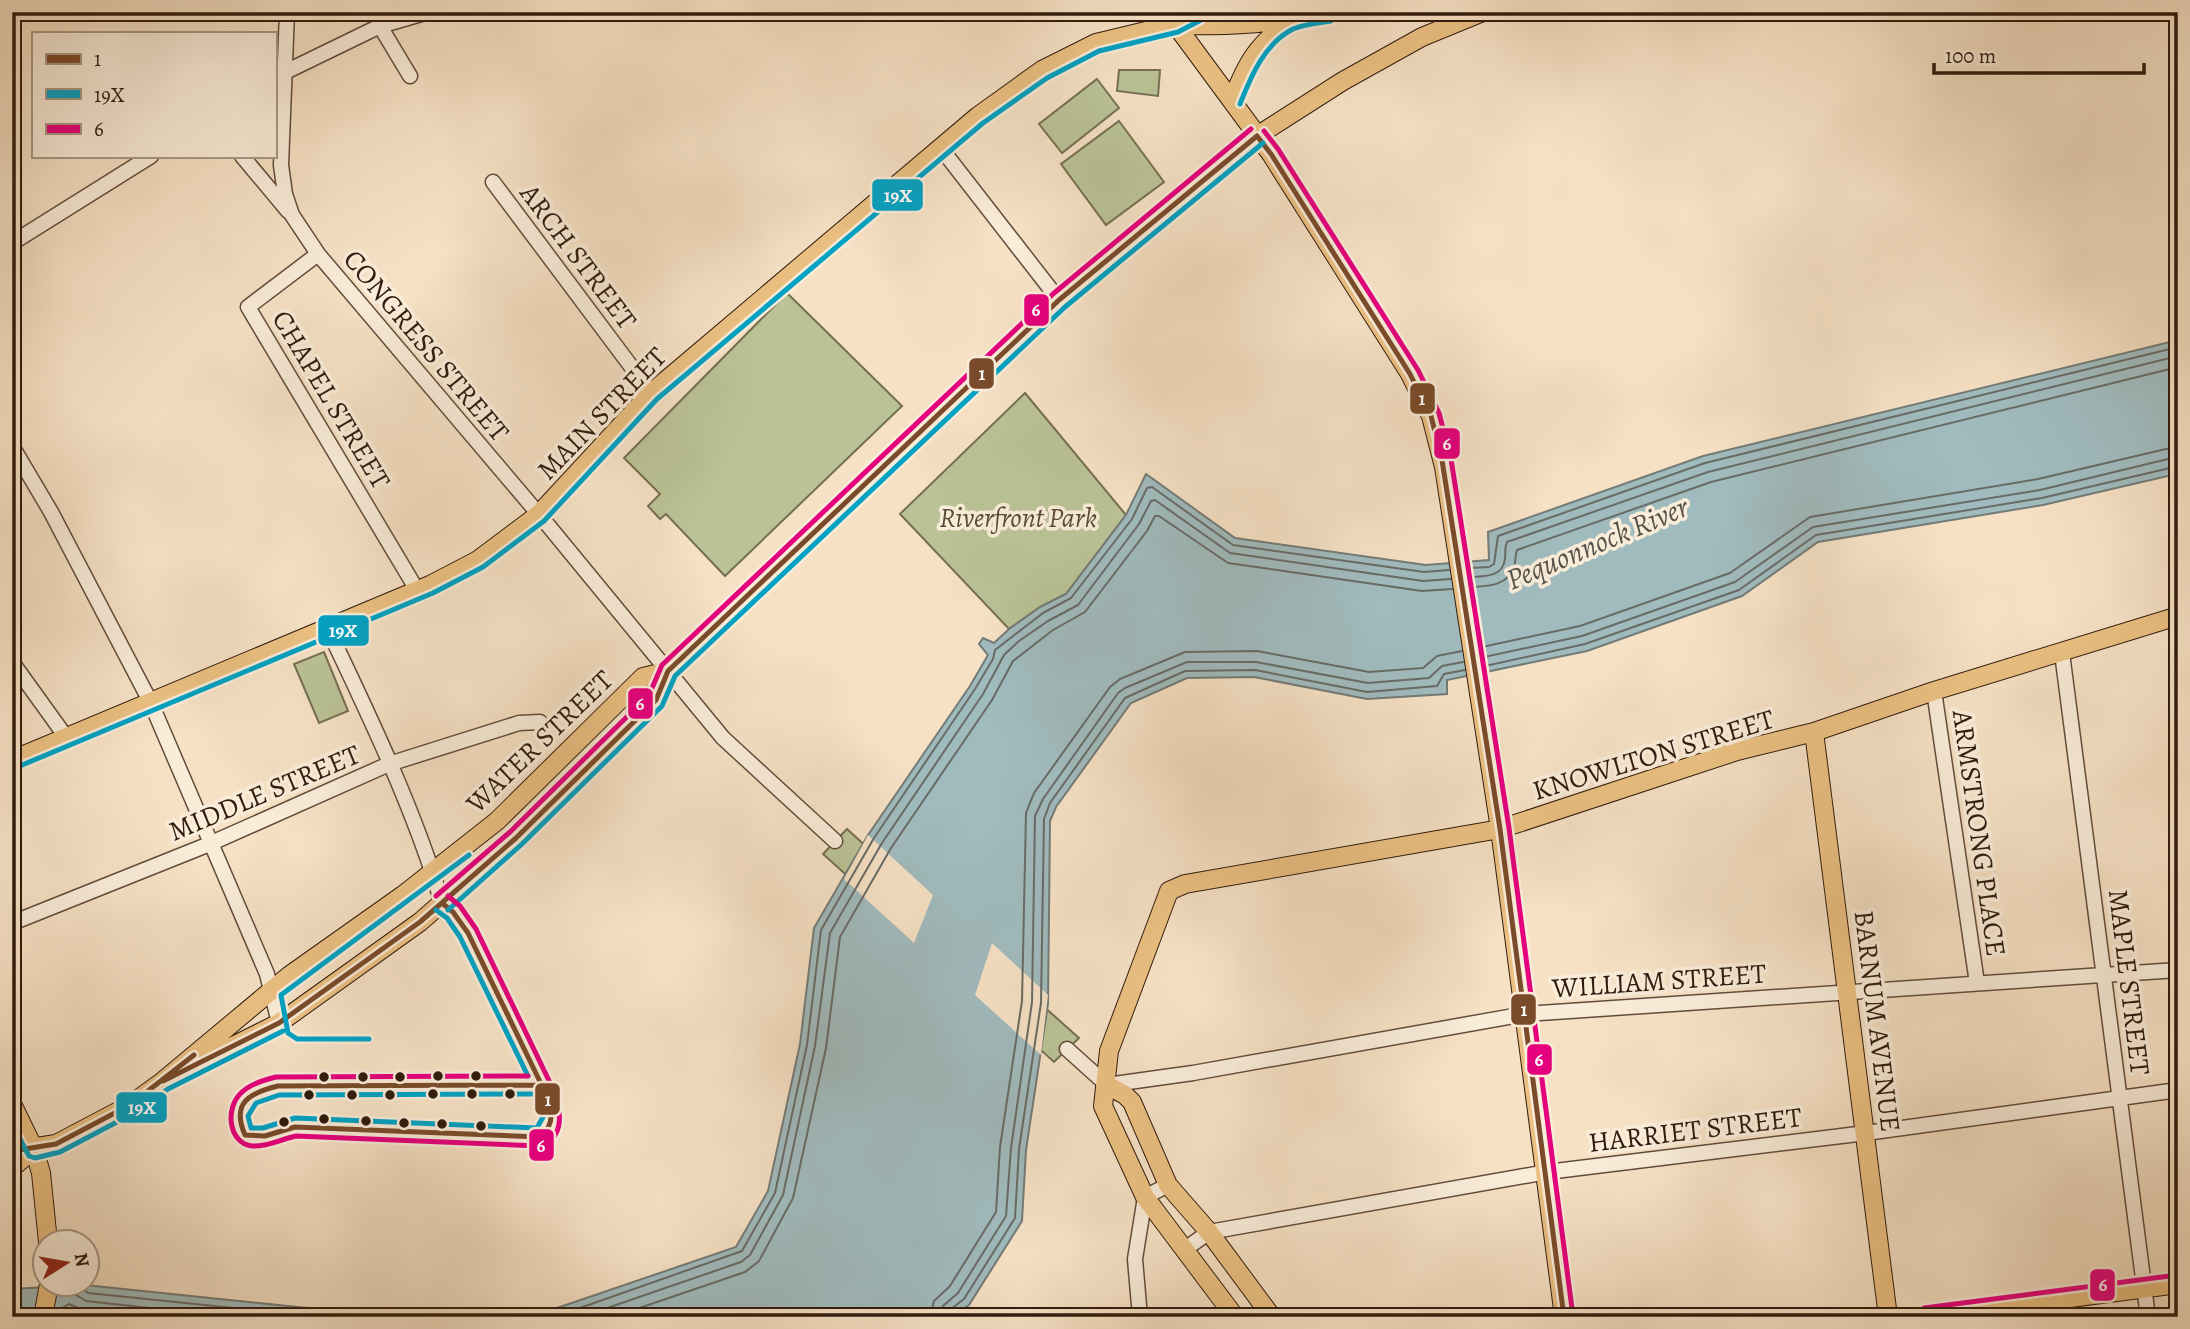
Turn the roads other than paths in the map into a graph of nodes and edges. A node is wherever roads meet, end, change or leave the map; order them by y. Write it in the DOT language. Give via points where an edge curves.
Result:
graph roads {
  1 [pos="287,12"];
  2 [pos="428,12"];
  3 [pos="1197,12"];
  4 [pos="1328,12"];
  5 [pos="1483,12"];
  6 [pos="1173,18"];
  7 [pos="1290,20"];
  8 [pos="380,26"];
  9 [pos="280,74"];
  10 [pos="410,76"];
  11 [pos="1232,101"];
  12 [pos="1257,136"];
  13 [pos="940,147"];
  14 [pos="148,158"];
  15 [pos="244,158"];
  16 [pos="493,182"];
  17 [pos="292,215"];
  18 [pos="12,243"];
  19 [pos="318,254"];
  20 [pos="1059,300"];
  21 [pos="650,393"];
  22 [pos="12,446"];
  23 [pos="538,515"];
  24 [pos="417,590"];
  25 [pos="2178,616"];
  26 [pos="328,629"];
  27 [pos="2062,653"];
  28 [pos="12,662"];
  29 [pos="668,671"];
  30 [pos="1934,691"];
  31 [pos="151,702"];
  32 [pos="540,722"];
  33 [pos="1814,732"];
  34 [pos="66,737"];
  35 [pos="12,761"];
  36 [pos="389,764"];
  37 [pos="1500,830"];
  38 [pos="835,841"];
  39 [pos="212,842"];
  40 [pos="433,873"];
  41 [pos="442,903"];
  42 [pos="12,923"];
  43 [pos="2178,970"];
  44 [pos="2105,976"];
  45 [pos="1977,983"];
  46 [pos="271,991"];
  47 [pos="1848,992"];
  48 [pos="1525,1014"];
  49 [pos="279,1023"];
  50 [pos="1067,1049"];
  51 [pos="163,1081"];
  52 [pos="1107,1085"];
  53 [pos="2178,1090"];
  54 [pos="2120,1097"];
  55 [pos="12,1104"];
  56 [pos="1866,1133"];
  57 [pos="34,1149"];
  58 [pos="12,1151"];
  59 [pos="12,1168"];
  60 [pos="1547,1172"];
  61 [pos="1168,1185"];
  62 [pos="1145,1198"];
  63 [pos="47,1228"];
  64 [pos="1209,1232"];
  65 [pos="1184,1250"];
  66 [pos="2178,1284"];
  67 [pos="2144,1288"];
  68 [pos="46,1298"];
  69 [pos="43,1317"];
  70 [pos="1140,1317"];
  71 [pos="1235,1317"];
  72 [pos="1272,1317"];
  73 [pos="1564,1317"];
  74 [pos="1888,1317"];
  75 [pos="1924,1317"];
  76 [pos="2148,1317"];
  1 -- 9 [label="street"];
  2 -- 8 [label="street"];
  3 -- 6 [label="main road, MAIN STREET"];
  4 -- 7 [label="main road, MAIN STREET"];
  5 -- 12 [label="main road" via="1422,37"];
  6 -- 7 [label="main road, MAIN STREET" via="1217,27"];
  6 -- 11 [label="main road"];
  6 -- 13 [label="main road, MAIN STREET" via="1096,43 1042,70"];
  7 -- 11 [label="main road, MAIN STREET" via="1268,37 1245,66"];
  8 -- 9 [label="street"];
  8 -- 10 [label="street"];
  9 -- 17 [label="street" via="281,165"];
  11 -- 12 [label="main road"];
  12 -- 20 [label="main road"];
  12 -- 37 [label="main road" via="1410,374 1431,416 1444,467"];
  13 -- 20 [label="street"];
  13 -- 21 [label="main road, MAIN STREET"];
  14 -- 18 [label="street"];
  15 -- 17 [label="street"];
  16 -- 21 [label="street, ARCH STREET"];
  17 -- 19 [label="street, CONGRESS STREET"];
  19 -- 23 [label="street, CONGRESS STREET"];
  19 -- 24 [label="street, CHAPEL STREET" via="248,307"];
  20 -- 29 [label="main road"];
  21 -- 23 [label="main road, MAIN STREET"];
  22 -- 31 [label="street"];
  23 -- 24 [label="main road, MAIN STREET" via="478,560"];
  23 -- 29 [label="street, CONGRESS STREET"];
  24 -- 26 [label="main road, MAIN STREET"];
  25 -- 27 [label="main road, KNOWLTON STREET"];
  26 -- 31 [label="main road, MAIN STREET"];
  26 -- 36 [label="street"];
  27 -- 30 [label="main road, KNOWLTON STREET"];
  27 -- 44 [label="street, MAPLE STREET"];
  28 -- 34 [label="street"];
  29 -- 38 [label="street, CONGRESS STREET" via="723,738"];
  29 -- 40 [label="main road, WATER STREET" via="643,677 497,821"];
  29 -- 41 [label="main road, WATER STREET" via="656,700 516,838"];
  30 -- 33 [label="main road, KNOWLTON STREET"];
  30 -- 45 [label="street, ARMSTRONG PLACE"];
  31 -- 34 [label="main road, MAIN STREET"];
  31 -- 39 [label="street"];
  32 -- 36 [label="street, MIDDLE STREET" via="519,723"];
  33 -- 37 [label="main road, KNOWLTON STREET" via="1737,751"];
  33 -- 47 [label="main road, BARNUM AVENUE"];
  34 -- 35 [label="main road, MAIN STREET"];
  36 -- 39 [label="street, MIDDLE STREET"];
  36 -- 40 [label="street"];
  37 -- 48 [label="main road"];
  37 -- 52 [label="main road, KNOWLTON STREET" via="1185,884 1170,891 1110,1051"];
  39 -- 42 [label="street, MIDDLE STREET"];
  39 -- 46 [label="street"];
  40 -- 41 [label="street"];
  40 -- 46 [label="main road, WATER STREET"];
  41 -- 49 [label="main road, WATER STREET"];
  43 -- 44 [label="street, WILLIAM STREET"];
  44 -- 45 [label="street, WILLIAM STREET"];
  44 -- 54 [label="street, MAPLE STREET"];
  45 -- 47 [label="street, WILLIAM STREET"];
  46 -- 49 [label="street"];
  46 -- 51 [label="main road, WATER STREET"];
  47 -- 48 [label="street, WILLIAM STREET"];
  47 -- 56 [label="main road, BARNUM AVENUE"];
  48 -- 52 [label="street, WILLIAM STREET"];
  48 -- 60 [label="main road"];
  49 -- 51 [label="main road, WATER STREET"];
  50 -- 52 [label="street"];
  51 -- 57 [label="main road, WATER STREET" via="130,1105 66,1139"];
  52 -- 61 [label="main road" via="1132,1102"];
  52 -- 62 [label="main road" via="1103,1098 1106,1115"];
  53 -- 54 [label="street, HARRIET STREET"];
  54 -- 56 [label="street, HARRIET STREET"];
  54 -- 67 [label="street, MAPLE STREET"];
  55 -- 57 [label="main road"];
  56 -- 60 [label="street, HARRIET STREET"];
  56 -- 74 [label="main road, BARNUM AVENUE"];
  57 -- 58 [label="main road, WATER STREET"];
  57 -- 59 [label="main road, WATER STREET"];
  57 -- 63 [label="main road"];
  60 -- 64 [label="street, HARRIET STREET"];
  60 -- 73 [label="main road"];
  61 -- 62 [label="street"];
  61 -- 64 [label="main road"];
  62 -- 65 [label="main road"];
  62 -- 70 [label="street" via="1135,1259"];
  64 -- 65 [label="street, HARRIET STREET"];
  64 -- 72 [label="main road"];
  65 -- 71 [label="main road"];
  66 -- 67 [label="main road"];
  67 -- 75 [label="main road"];
  67 -- 76 [label="street, MAPLE STREET"];
  68 -- 69 [label="main road"];
}
